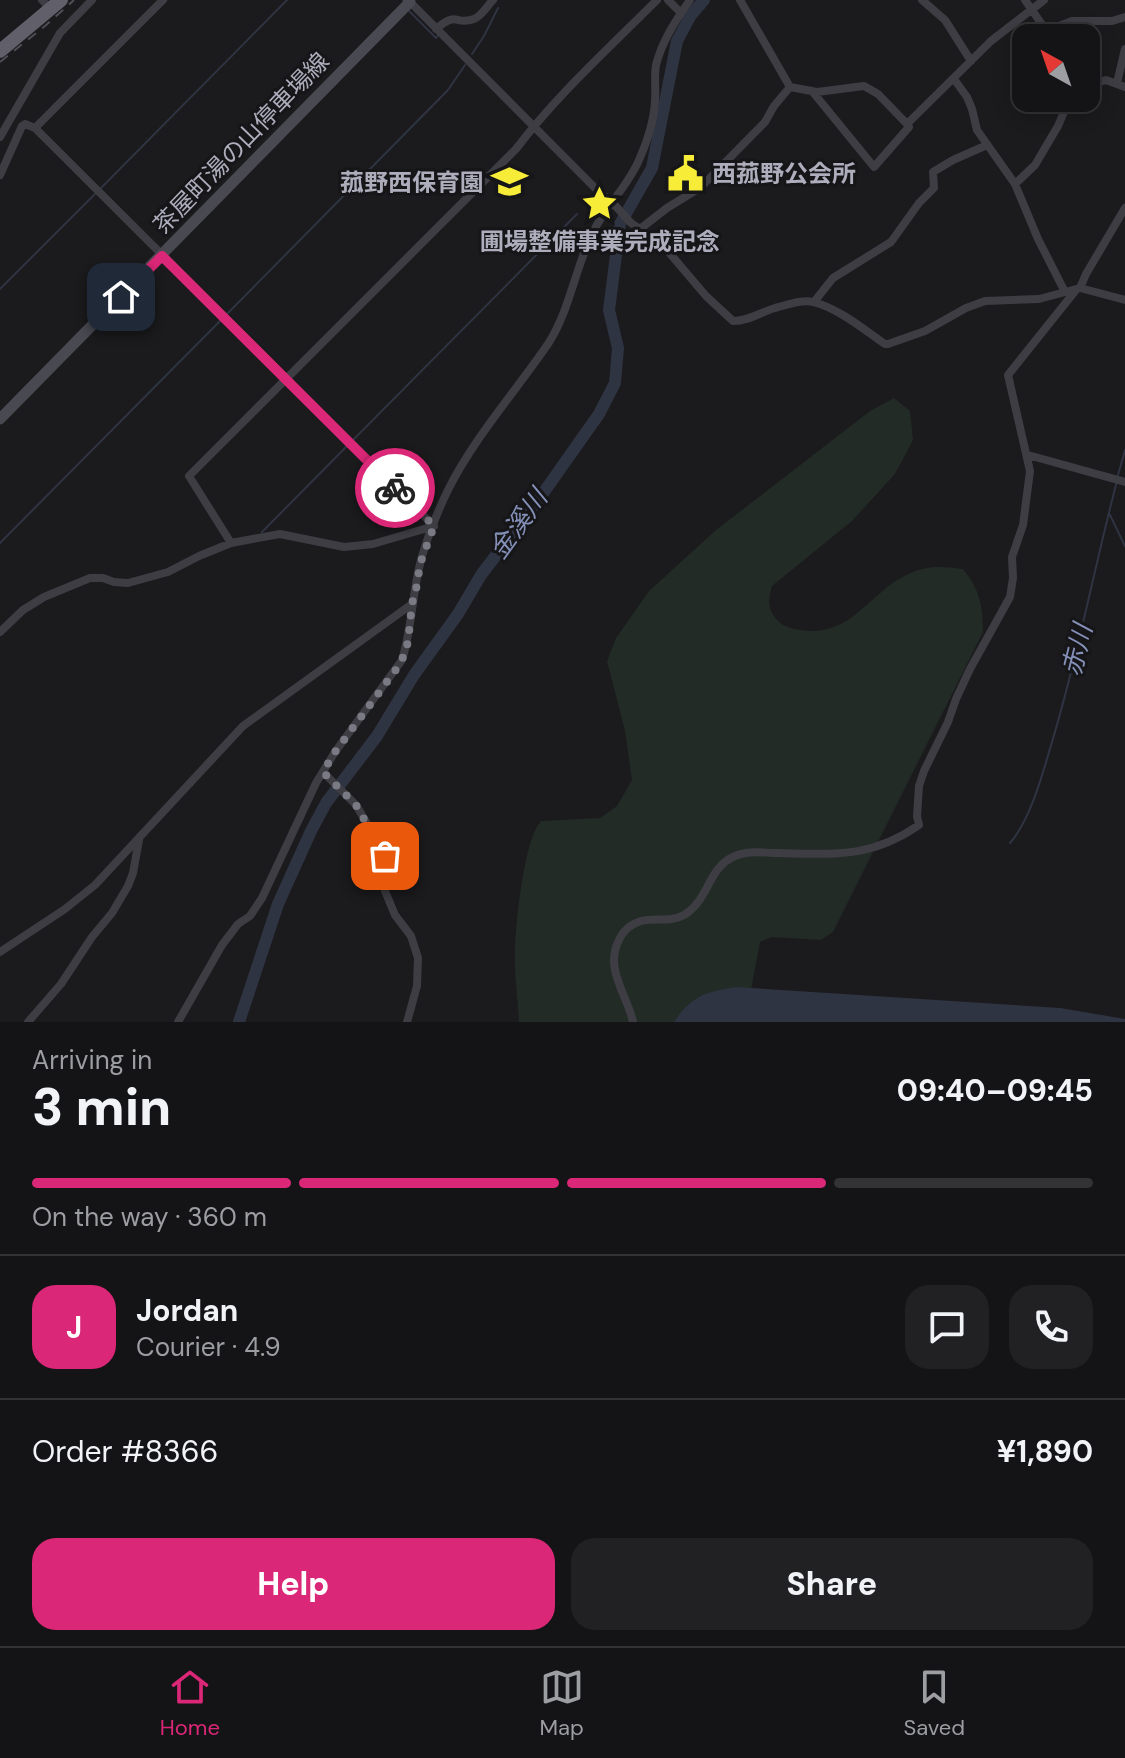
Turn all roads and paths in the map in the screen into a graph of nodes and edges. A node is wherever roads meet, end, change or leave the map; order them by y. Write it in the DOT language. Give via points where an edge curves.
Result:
graph roads {
  1 [pos="92,0"];
  2 [pos="163,0"];
  3 [pos="492,0"];
  4 [pos="657,0"];
  5 [pos="668,0"];
  6 [pos="690,0"];
  7 [pos="740,0"];
  8 [pos="922,0"];
  9 [pos="1025,0"];
  10 [pos="1044,0"];
  11 [pos="51,3"];
  12 [pos="407,4"];
  13 [pos="1032,10"];
  14 [pos="681,13"];
  15 [pos="1125,17"];
  16 [pos="1042,24"];
  17 [pos="1064,24"];
  18 [pos="439,32"];
  19 [pos="1125,49"];
  20 [pos="0,51"];
  21 [pos="971,61"];
  22 [pos="954,79"];
  23 [pos="1100,82"];
  24 [pos="1121,85"];
  25 [pos="790,87"];
  26 [pos="811,90"];
  27 [pos="1064,112"];
  28 [pos="907,124"];
  29 [pos="534,125"];
  30 [pos="35,128"];
  31 [pos="0,137"];
  32 [pos="987,145"];
  33 [pos="0,175"];
  34 [pos="1015,184"];
  35 [pos="614,204"];
  36 [pos="1125,208"];
  37 [pos="639,228"];
  38 [pos="162,256"];
  39 [pos="1078,289"];
  40 [pos="1065,292"];
  41 [pos="1125,300"];
  42 [pos="814,302"];
  43 [pos="285,379"];
  44 [pos="0,419"];
  45 [pos="1028,455"];
  46 [pos="1120,481"];
  47 [pos="434,526"];
  48 [pos="231,543"];
  49 [pos="412,604"];
  50 [pos="1,629"];
  51 [pos="325,773"];
  52 [pos="139,839"];
  53 [pos="0,952"];
  54 [pos="28,1022"];
  55 [pos="178,1022"];
  56 [pos="407,1022"];
  57 [pos="633,1022"];
  1 -- 31 [label="street" via="60,33"];
  2 -- 30 [label="street"];
  3 -- 18 [label="street" via="481,15 449,19"];
  4 -- 29 [label="street"];
  5 -- 14 [label="street"];
  6 -- 14 [label="street"];
  7 -- 25 [label="street"];
  8 -- 21 [label="street" via="945,20"];
  9 -- 13 [label="street"];
  10 -- 13 [label="street"];
  11 -- 20 [label="highway"];
  12 -- 18 [label="street"];
  12 -- 38 [label="main road, 茶屋町湯の山停車場線"];
  13 -- 16 [label="street"];
  13 -- 21 [label="street"];
  14 -- 35 [label="street" via="656,66 654,113 640,159"];
  15 -- 17 [label="street"];
  18 -- 29 [label="street"];
  19 -- 24 [label="street"];
  21 -- 22 [label="street"];
  22 -- 28 [label="street"];
  22 -- 32 [label="street"];
  23 -- 24 [label="street"];
  25 -- 26 [label="street"];
  25 -- 37 [label="street" via="765,122 701,187"];
  26 -- 28 [label="street" via="864,86"];
  26 -- 28 [label="street" via="874,167"];
  27 -- 34 [label="street" via="1035,165"];
  29 -- 35 [label="street"];
  29 -- 43 [label="street"];
  30 -- 33 [label="street" via="22,126"];
  30 -- 38 [label="street"];
  32 -- 34 [label="street"];
  32 -- 42 [label="street" via="933,172 934,188 891,242 833,278"];
  34 -- 40 [label="street"];
  35 -- 37 [label="street"];
  35 -- 47 [label="street" via="586,247 555,332 461,466"];
  36 -- 39 [label="street"];
  37 -- 42 [label="street" via="661,243 733,321"];
  38 -- 43 [label="street"];
  38 -- 44 [label="main road, 茶屋町湯の山停車場線"];
  39 -- 40 [label="street"];
  39 -- 41 [label="street"];
  39 -- 45 [label="street" via="1008,375"];
  40 -- 42 [label="street" via="980,302 888,344"];
  43 -- 47 [label="street"];
  43 -- 48 [label="street" via="189,476"];
  45 -- 46 [label="street"];
  45 -- 57 [label="street" via="1028,497 1012,557 1010,597 928,762 919,786 919,825 888,842 841,854 751,852 721,864 692,909 677,918 643,920 627,929 617,945 613,964"];
  47 -- 48 [label="street" via="344,547 280,534"];
  47 -- 49 [label="street"];
  48 -- 50 [label="street" via="168,572 128,583 90,578 44,597"];
  49 -- 51 [label="street" via="402,660"];
  49 -- 52 [label="street" via="243,726"];
  51 -- 55 [label="street" via="262,898 222,945"];
  51 -- 56 [label="street" via="356,805 384,852 385,891 415,945 419,973"];
  52 -- 53 [label="street" via="95,885"];
  52 -- 54 [label="street" via="133,873 112,913"];
}
